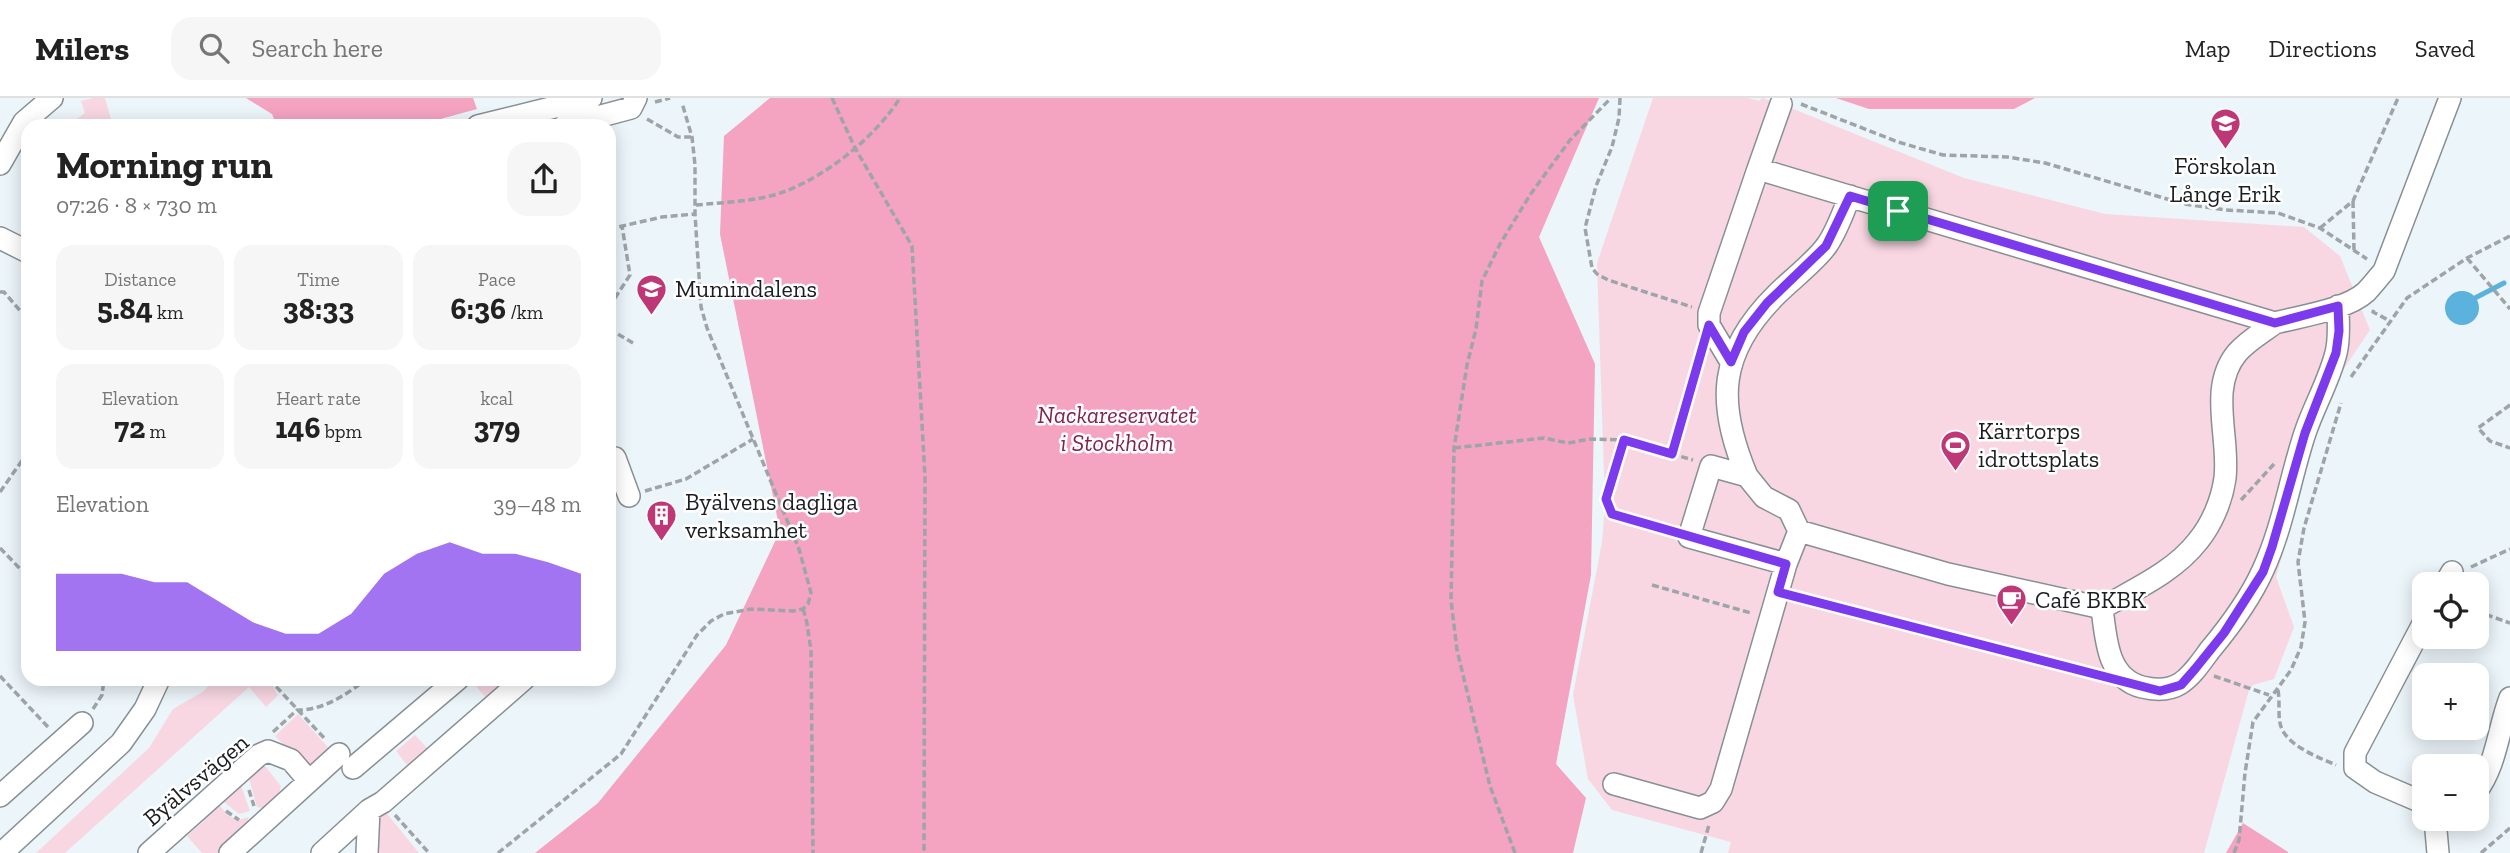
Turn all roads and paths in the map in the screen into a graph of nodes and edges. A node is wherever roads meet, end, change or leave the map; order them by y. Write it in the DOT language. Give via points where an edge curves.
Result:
graph roads {
  1 [pos="51,98"];
  2 [pos="591,98"];
  3 [pos="832,98"];
  4 [pos="900,98"];
  5 [pos="1611,98"];
  6 [pos="1620,98"];
  7 [pos="2398,98"];
  8 [pos="2450,98"];
  9 [pos="682,103"];
  10 [pos="1790,103"];
  11 [pos="639,107"];
  12 [pos="27,119"];
  13 [pos="506,119"];
  14 [pos="590,119"];
  15 [pos="21,127"];
  16 [pos="692,137"];
  17 [pos="855,148"];
  18 [pos="0,164"];
  19 [pos="1758,169"];
  20 [pos="1850,196"];
  21 [pos="2353,201"];
  22 [pos="696,205"];
  23 [pos="695,214"];
  24 [pos="622,226"];
  25 [pos="616,227"];
  26 [pos="2510,236"];
  27 [pos="0,239"];
  28 [pos="21,249"];
  29 [pos="2354,253"];
  30 [pos="2467,258"];
  31 [pos="1,291"];
  32 [pos="616,296"];
  33 [pos="2338,306"];
  34 [pos="2510,309"];
  35 [pos="21,312"];
  36 [pos="1709,319"];
  37 [pos="2275,323"];
  38 [pos="616,333"];
  39 [pos="633,343"];
  40 [pos="1731,362"];
  41 [pos="2349,383"];
  42 [pos="2344,394"];
  43 [pos="2510,405"];
  44 [pos="753,439"];
  45 [pos="1624,440"];
  46 [pos="1454,447"];
  47 [pos="2510,448"];
  48 [pos="2278,460"];
  49 [pos="616,461"];
  50 [pos="21,462"];
  51 [pos="1747,476"];
  52 [pos="0,492"];
  53 [pos="629,496"];
  54 [pos="2236,506"];
  55 [pos="1800,531"];
  56 [pos="1689,537"];
  57 [pos="0,548"];
  58 [pos="2510,549"];
  59 [pos="1786,564"];
  60 [pos="21,570"];
  61 [pos="2461,572"];
  62 [pos="1652,585"];
  63 [pos="1778,592"];
  64 [pos="2102,608"];
  65 [pos="803,609"];
  66 [pos="2489,616"];
  67 [pos="1770,619"];
  68 [pos="2510,623"];
  69 [pos="2412,645"];
  70 [pos="2195,669"];
  71 [pos="0,676"];
  72 [pos="2133,685"];
  73 [pos="103,686"];
  74 [pos="156,686"];
  75 [pos="356,686"];
  76 [pos="448,686"];
  77 [pos="516,686"];
  78 [pos="2278,690"];
  79 [pos="2271,695"];
  80 [pos="2510,698"];
  81 [pos="82,723"];
  82 [pos="62,741"];
  83 [pos="281,754"];
  84 [pos="2355,768"];
  85 [pos="243,770"];
  86 [pos="2489,771"];
  87 [pos="309,781"];
  88 [pos="1614,784"];
  89 [pos="0,796"];
  90 [pos="212,797"];
  91 [pos="2412,798"];
  92 [pos="369,810"];
  93 [pos="260,818"];
  94 [pos="2510,828"];
  95 [pos="2436,831"];
  96 [pos="2,853"];
  97 [pos="149,853"];
  98 [pos="230,853"];
  99 [pos="322,853"];
  100 [pos="367,853"];
  101 [pos="498,853"];
  102 [pos="813,853"];
  103 [pos="924,853"];
  104 [pos="1515,853"];
  105 [pos="2234,853"];
  106 [pos="2438,853"];
  107 [pos="2481,853"];
  1 -- 12 [label="street"];
  2 -- 13 [label="street"];
  3 -- 17 [label="path"];
  4 -- 17 [label="path"];
  5 -- 46 [label="path" via="1570,140 1530,195 1482,281"];
  6 -- 36 [label="path" via="1612,147 1586,228 1592,268 1608,280"];
  7 -- 21 [label="path"];
  8 -- 33 [label="street" via="2384,271 2365,293"];
  9 -- 16 [label="path"];
  10 -- 19 [label="street"];
  10 -- 21 [label="path" via="1943,155 2045,163 2184,204 2278,213 2320,228"];
  11 -- 14 [label="street"];
  11 -- 16 [label="path" via="678,137"];
  15 -- 18 [label="street"];
  16 -- 22 [label="path"];
  17 -- 22 [label="path" via="803,183 764,198"];
  17 -- 103 [label="path" via="912,246 925,477"];
  19 -- 20 [label="street"];
  19 -- 36 [label="street"];
  20 -- 37 [label="street"];
  20 -- 40 [label="street" via="1826,246 1767,303 1744,332"];
  21 -- 29 [label="path"];
  22 -- 23 [label="path"];
  23 -- 24 [label="path"];
  23 -- 44 [label="path" via="701,307"];
  24 -- 25 [label="path"];
  24 -- 32 [label="path" via="630,275"];
  26 -- 30 [label="path"];
  27 -- 28 [label="street"];
  30 -- 34 [label="path"];
  30 -- 41 [label="path" via="2407,298"];
  31 -- 35 [label="path"];
  33 -- 37 [label="street"];
  33 -- 70 [label="street" via="2336,353 2305,433 2263,572"];
  36 -- 40 [label="street"];
  36 -- 45 [label="path" via="1672,454"];
  37 -- 64 [label="street" via="2237,353 2224,375 2225,478 2216,510 2199,541 2176,564"];
  38 -- 39 [label="path"];
  40 -- 51 [label="street" via="1728,425"];
  42 -- 78 [label="path" via="2298,562 2305,622 2301,647"];
  43 -- 47 [label="path" via="2478,428 2490,441"];
  44 -- 53 [label="path" via="686,479"];
  44 -- 65 [label="path" via="799,549 811,593"];
  45 -- 46 [label="path" via="1568,443 1544,438"];
  45 -- 56 [label="path" via="1606,499 1612,514"];
  46 -- 104 [label="path" via="1451,600 1457,650 1490,786"];
  48 -- 54 [label="path"];
  49 -- 53 [label="street"];
  50 -- 52 [label="path"];
  51 -- 55 [label="street" via="1764,497 1789,510"];
  51 -- 56 [label="street" via="1712,466"];
  55 -- 59 [label="street"];
  55 -- 64 [label="street" via="1948,574"];
  56 -- 59 [label="street"];
  57 -- 60 [label="path"];
  58 -- 61 [label="path"];
  59 -- 63 [label="street"];
  62 -- 67 [label="path"];
  63 -- 67 [label="street"];
  63 -- 72 [label="path"];
  64 -- 72 [label="street" via="2113,667"];
  65 -- 101 [label="path" via="751,609 711,621 696,635 621,754"];
  65 -- 102 [label="path" via="811,650"];
  66 -- 68 [label="path"];
  67 -- 88 [label="street" via="1721,789 1713,802 1700,808"];
  69 -- 84 [label="street" via="2356,752"];
  70 -- 72 [label="street" via="2181,685 2160,691"];
  70 -- 79 [label="path"];
  71 -- 82 [label="path"];
  73 -- 81 [label="path"];
  74 -- 96 [label="street" via="121,743"];
  75 -- 83 [label="path" via="336,699 294,712 271,735"];
  76 -- 87 [label="street" via="346,761"];
  77 -- 92 [label="street"];
  78 -- 79 [label="path"];
  78 -- 84 [label="path" via="2286,738 2335,765"];
  79 -- 105 [label="path" via="2253,722"];
  80 -- 86 [label="street"];
  81 -- 82 [label="street"];
  82 -- 89 [label="street"];
  83 -- 85 [label="street, Byälvsvägen" via="268,751"];
  83 -- 87 [label="street, Byälvsvägen"];
  84 -- 91 [label="street"];
  85 -- 90 [label="street, Byälvsvägen"];
  85 -- 93 [label="path"];
  87 -- 93 [label="street"];
  90 -- 93 [label="path" via="238,820"];
  90 -- 97 [label="street, Byälvsvägen"];
  92 -- 99 [label="street"];
  92 -- 100 [label="street"];
  93 -- 98 [label="street"];
  94 -- 107 [label="path"];
  95 -- 106 [label="street"];
}
